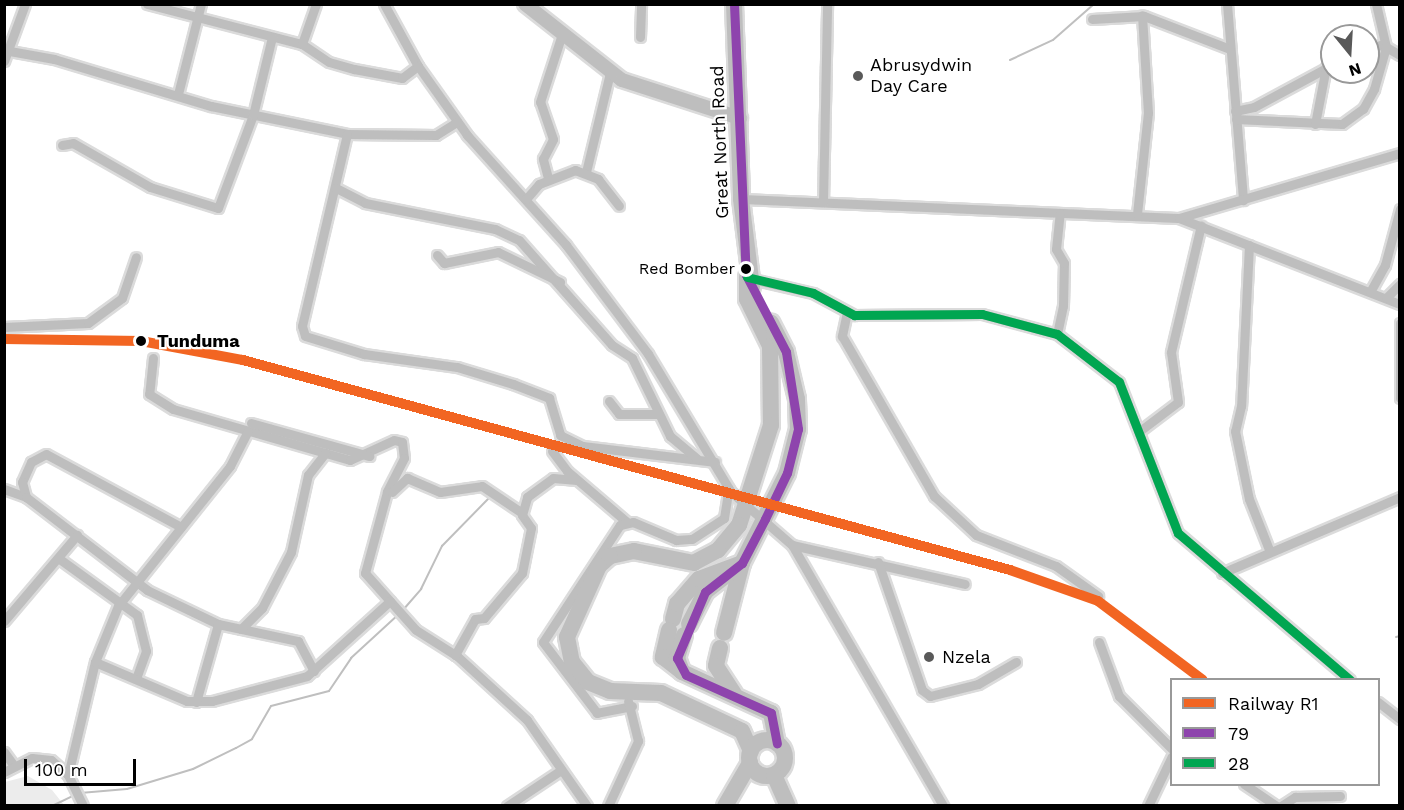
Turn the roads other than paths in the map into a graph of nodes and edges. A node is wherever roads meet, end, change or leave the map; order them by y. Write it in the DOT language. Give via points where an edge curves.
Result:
graph roads {
  1 [pos="24,4"];
  2 [pos="147,4"];
  3 [pos="201,4"];
  4 [pos="316,4"];
  5 [pos="384,4"];
  6 [pos="525,4"];
  7 [pos="641,4"];
  8 [pos="734,4"];
  9 [pos="826,4"];
  10 [pos="1227,4"];
  11 [pos="1376,4"];
  12 [pos="1142,15"];
  13 [pos="198,17"];
  14 [pos="1092,19"];
  15 [pos="272,37"];
  16 [pos="561,37"];
  17 [pos="640,37"];
  18 [pos="302,44"];
  19 [pos="1385,45"];
  20 [pos="1380,46"];
  21 [pos="1230,49"];
  22 [pos="5,50"];
  23 [pos="1400,55"];
  24 [pos="4,61"];
  25 [pos="418,66"];
  26 [pos="1320,71"];
  27 [pos="610,73"];
  28 [pos="1325,84"];
  29 [pos="178,94"];
  30 [pos="253,115"];
  31 [pos="1235,115"];
  32 [pos="740,118"];
  33 [pos="458,122"];
  34 [pos="1315,124"];
  35 [pos="347,134"];
  36 [pos="62,145"];
  37 [pos="1399,154"];
  38 [pos="586,172"];
  39 [pos="548,178"];
  40 [pos="336,188"];
  41 [pos="741,199"];
  42 [pos="526,200"];
  43 [pos="1243,200"];
  44 [pos="823,202"];
  45 [pos="619,206"];
  46 [pos="1400,209"];
  47 [pos="1060,213"];
  48 [pos="1137,214"];
  49 [pos="1179,218"];
  50 [pos="1201,225"];
  51 [pos="1249,245"];
  52 [pos="438,255"];
  53 [pos="136,256"];
  54 [pos="747,277"];
  55 [pos="562,282"];
  56 [pos="1400,284"];
  57 [pos="1370,292"];
  58 [pos="1386,298"];
  59 [pos="1400,304"];
  60 [pos="846,312"];
  61 [pos="1400,323"];
  62 [pos="4,327"];
  63 [pos="1058,334"];
  64 [pos="153,358"];
  65 [pos="1400,398"];
  66 [pos="609,400"];
  67 [pos="658,414"];
  68 [pos="249,427"];
  69 [pos="1141,430"];
  70 [pos="552,451"];
  71 [pos="325,453"];
  72 [pos="369,456"];
  73 [pos="699,461"];
  74 [pos="716,462"];
  75 [pos="577,480"];
  76 [pos="729,488"];
  77 [pos="4,489"];
  78 [pos="27,497"];
  79 [pos="1400,497"];
  80 [pos="747,502"];
  81 [pos="384,505"];
  82 [pos="522,513"];
  83 [pos="765,519"];
  84 [pos="627,522"];
  85 [pos="181,527"];
  86 [pos="77,535"];
  87 [pos="792,545"];
  88 [pos="1270,552"];
  89 [pos="61,560"];
  90 [pos="878,562"];
  91 [pos="742,563"];
  92 [pos="1222,573"];
  93 [pos="136,582"];
  94 [pos="965,585"];
  95 [pos="1098,596"];
  96 [pos="390,601"];
  97 [pos="118,606"];
  98 [pos="4,621"];
  99 [pos="218,624"];
  100 [pos="241,629"];
  101 [pos="1100,642"];
  102 [pos="455,655"];
  103 [pos="95,662"];
  104 [pos="1016,662"];
  105 [pos="314,671"];
  106 [pos="136,678"];
  107 [pos="1348,678"];
  108 [pos="621,692"];
  109 [pos="734,694"];
  110 [pos="196,702"];
  111 [pos="1380,704"];
  112 [pos="632,706"];
  113 [pos="1400,719"];
  114 [pos="777,743"];
  115 [pos="1170,747"];
  116 [pos="4,752"];
  117 [pos="750,757"];
  118 [pos="1170,760"];
  119 [pos="14,766"];
  120 [pos="561,770"];
  121 [pos="4,772"];
  122 [pos="68,775"];
  123 [pos="774,775"];
  124 [pos="1247,786"];
  125 [pos="1340,796"];
  126 [pos="80,800"];
  127 [pos="507,806"];
  128 [pos="588,806"];
  129 [pos="608,806"];
  130 [pos="725,806"];
  131 [pos="788,806"];
  132 [pos="943,806"];
  133 [pos="1148,806"];
  134 [pos="1279,806"];
  1 -- 22 [label="street"];
  2 -- 13 [label="street"];
  3 -- 13 [label="street"];
  4 -- 18 [label="street"];
  5 -- 25 [label="street"];
  6 -- 16 [label="main road"];
  7 -- 17 [label="street"];
  8 -- 32 [label="highway, Great North Road"];
  9 -- 44 [label="street"];
  10 -- 21 [label="street"];
  11 -- 19 [label="street"];
  12 -- 14 [label="street"];
  12 -- 21 [label="street"];
  12 -- 48 [label="street" via="1148,113"];
  13 -- 15 [label="street"];
  13 -- 29 [label="street"];
  15 -- 18 [label="street"];
  15 -- 30 [label="street"];
  16 -- 27 [label="main road"];
  16 -- 39 [label="street" via="540,102 553,139 543,159"];
  18 -- 25 [label="street" via="329,62 354,69 402,78"];
  19 -- 20 [label="street"];
  19 -- 23 [label="street"];
  19 -- 34 [label="street" via="1376,85 1363,109 1338,126"];
  21 -- 31 [label="street"];
  22 -- 24 [label="street"];
  22 -- 29 [label="street"];
  25 -- 33 [label="street"];
  26 -- 31 [label="street"];
  27 -- 32 [label="main road" via="682,103"];
  27 -- 38 [label="street"];
  28 -- 34 [label="street"];
  29 -- 30 [label="street"];
  30 -- 35 [label="street"];
  30 -- 36 [label="street" via="223,204 214,209 150,187 73,143"];
  31 -- 34 [label="street"];
  31 -- 43 [label="street"];
  32 -- 41 [label="highway, Great North Road"];
  33 -- 35 [label="street" via="436,135"];
  33 -- 42 [label="street"];
  35 -- 40 [label="street"];
  37 -- 43 [label="street"];
  38 -- 39 [label="street"];
  38 -- 45 [label="street"];
  39 -- 42 [label="street"];
  40 -- 55 [label="street" via="381,208 505,233"];
  40 -- 73 [label="street" via="302,326 306,336 364,354 457,367 549,398 560,435 583,446"];
  41 -- 44 [label="street"];
  41 -- 54 [label="highway, Great North Road"];
  42 -- 74 [label="street" via="648,354"];
  43 -- 49 [label="street"];
  44 -- 47 [label="street"];
  46 -- 57 [label="street" via="1385,265"];
  47 -- 48 [label="street"];
  47 -- 63 [label="street" via="1056,249 1064,263 1064,306"];
  48 -- 49 [label="street"];
  49 -- 50 [label="street"];
  50 -- 51 [label="street"];
  50 -- 69 [label="street" via="1171,352 1178,402"];
  51 -- 57 [label="street"];
  51 -- 88 [label="street" via="1241,406 1234,431 1249,499"];
  52 -- 55 [label="street" via="444,263 498,252"];
  53 -- 62 [label="street" via="122,297 88,323"];
  54 -- 60 [label="street" via="813,293"];
  54 -- 80 [label="highway, Great North Road" via="747,299 770,346 771,425"];
  54 -- 83 [label="highway" via="786,352 797,399 798,429 787,473"];
  55 -- 67 [label="street" via="612,345 635,363"];
  56 -- 58 [label="street"];
  57 -- 58 [label="street"];
  58 -- 59 [label="street"];
  60 -- 63 [label="street" via="982,315"];
  60 -- 95 [label="street" via="842,336 934,496 976,535 1051,564"];
  61 -- 65 [label="street"];
  63 -- 69 [label="street" via="1119,382"];
  64 -- 68 [label="street" via="148,391 159,403"];
  66 -- 67 [label="street" via="619,414"];
  67 -- 73 [label="street" via="677,444"];
  68 -- 71 [label="street"];
  68 -- 72 [label="street"];
  68 -- 85 [label="street" via="237,456"];
  69 -- 92 [label="street" via="1172,525"];
  70 -- 75 [label="street"];
  71 -- 72 [label="street" via="350,460"];
  71 -- 100 [label="street" via="308,478 291,552 262,608"];
  72 -- 81 [label="street" via="394,440 405,448"];
  73 -- 74 [label="street"];
  74 -- 76 [label="street"];
  75 -- 82 [label="street" via="547,481 528,497"];
  75 -- 84 [label="street"];
  76 -- 80 [label="street"];
  76 -- 84 [label="street" via="724,518 692,538 676,540"];
  77 -- 78 [label="street"];
  78 -- 85 [label="street" via="26,472 35,458 46,454"];
  78 -- 86 [label="street"];
  79 -- 88 [label="street"];
  80 -- 83 [label="street"];
  80 -- 108 [label="highway, Great North Road" via="739,525 707,559 686,563 626,550 599,566 567,637 572,662 588,682"];
  81 -- 82 [label="street" via="397,483 407,478 440,492 485,487"];
  81 -- 96 [label="street" via="364,567"];
  82 -- 102 [label="street" via="531,528 522,573 484,618 475,619"];
  83 -- 87 [label="street"];
  83 -- 91 [label="highway"];
  84 -- 112 [label="street" via="602,548 542,644 597,713"];
  85 -- 93 [label="street"];
  86 -- 89 [label="street"];
  86 -- 93 [label="street"];
  87 -- 90 [label="street"];
  87 -- 132 [label="street"];
  88 -- 92 [label="street"];
  89 -- 97 [label="street"];
  89 -- 98 [label="street"];
  90 -- 94 [label="street"];
  90 -- 104 [label="street" via="922,690 930,696 978,684"];
  91 -- 109 [label="highway" via="716,666"];
  91 -- 109 [label="highway" via="705,592 663,657 682,672"];
  92 -- 107 [label="street"];
  93 -- 97 [label="street"];
  93 -- 99 [label="street"];
  96 -- 102 [label="street" via="416,630"];
  96 -- 105 [label="street"];
  97 -- 103 [label="street"];
  97 -- 106 [label="street" via="136,613 145,645"];
  99 -- 100 [label="street"];
  99 -- 110 [label="street"];
  100 -- 105 [label="street" via="298,641"];
  101 -- 115 [label="street" via="1119,696"];
  102 -- 120 [label="street" via="527,720"];
  103 -- 106 [label="street"];
  103 -- 122 [label="street"];
  105 -- 110 [label="street"];
  106 -- 110 [label="street"];
  108 -- 112 [label="street"];
  108 -- 117 [label="highway, Great North Road" via="661,693 742,731"];
  109 -- 114 [label="highway" via="771,713"];
  111 -- 113 [label="street"];
  112 -- 129 [label="street" via="638,741"];
  114 -- 117 [label="highway" via="764,740"];
  114 -- 123 [label="highway" via="786,758"];
  116 -- 119 [label="street"];
  117 -- 123 [label="highway" via="762,776"];
  117 -- 130 [label="highway"];
  118 -- 133 [label="street"];
  119 -- 121 [label="street"];
  119 -- 122 [label="street" via="41,758"];
  120 -- 127 [label="street"];
  120 -- 128 [label="street"];
  122 -- 126 [label="street"];
  123 -- 131 [label="highway"];
  124 -- 134 [label="street"];
  125 -- 134 [label="street" via="1295,797"];
}
